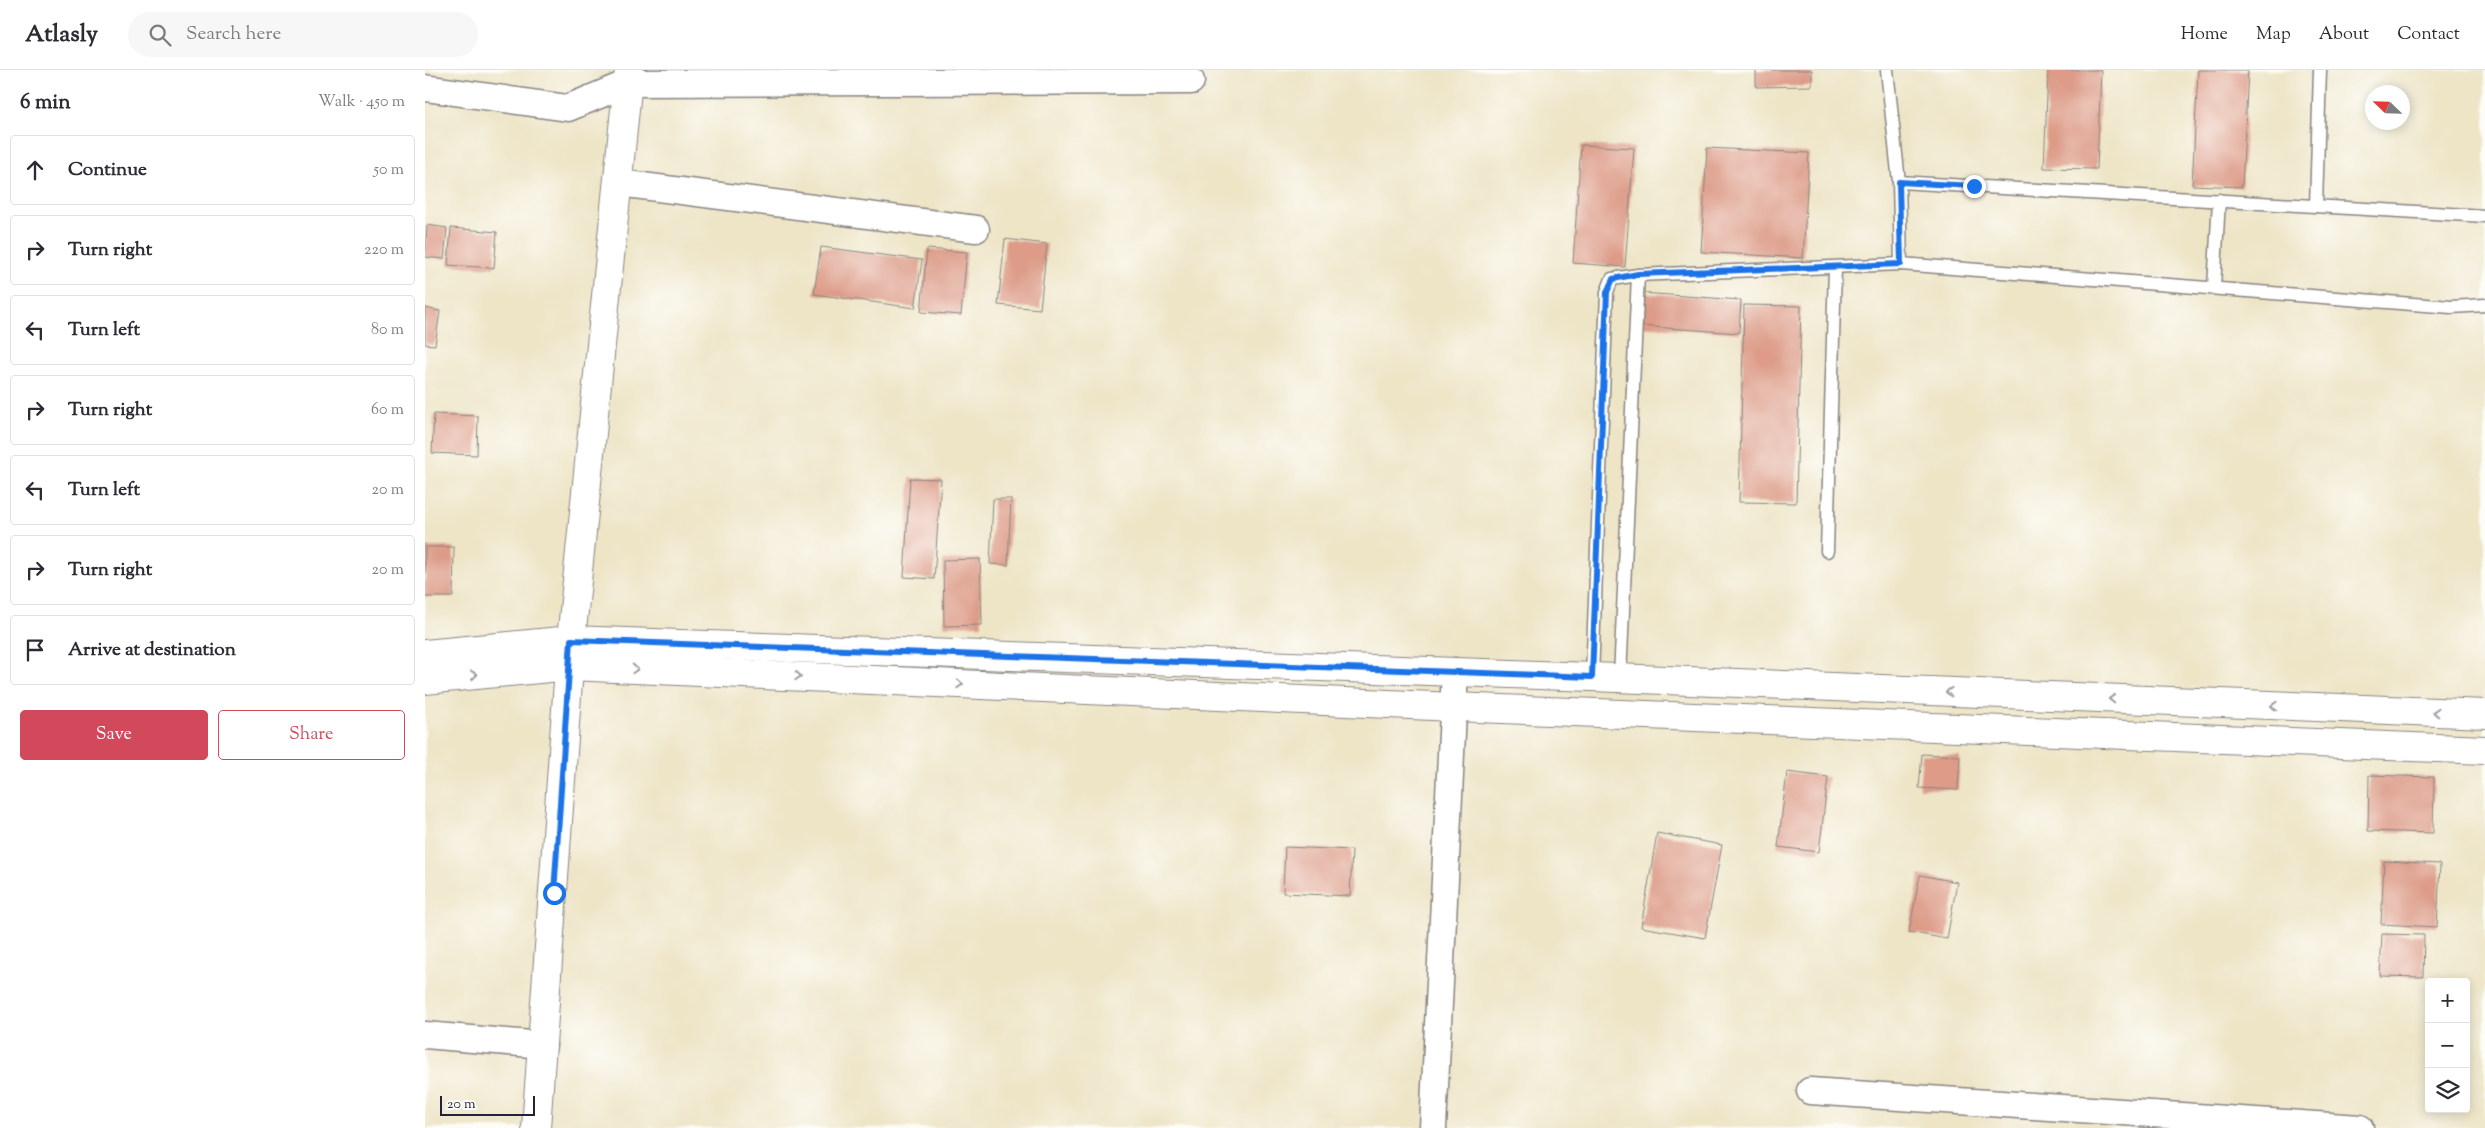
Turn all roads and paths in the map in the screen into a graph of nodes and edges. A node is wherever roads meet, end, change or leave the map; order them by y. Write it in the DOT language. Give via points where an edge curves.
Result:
graph roads {
  1 [pos="1887,70"];
  2 [pos="2320,70"];
  3 [pos="1002,76"];
  4 [pos="628,77"];
  5 [pos="1191,81"];
  6 [pos="425,88"];
  7 [pos="1899,182"];
  8 [pos="619,183"];
  9 [pos="2219,200"];
  10 [pos="2316,206"];
  11 [pos="2485,216"];
  12 [pos="975,228"];
  13 [pos="1901,264"];
  14 [pos="1835,268"];
  15 [pos="1638,274"];
  16 [pos="2214,288"];
  17 [pos="2485,305"];
  18 [pos="1827,551"];
  19 [pos="570,653"];
  20 [pos="425,654"];
  21 [pos="1455,672"];
  22 [pos="1592,677"];
  23 [pos="1620,678"];
  24 [pos="425,680"];
  25 [pos="1454,707"];
  26 [pos="2485,714"];
  27 [pos="2485,750"];
  28 [pos="425,1035"];
  29 [pos="543,1045"];
  30 [pos="1810,1091"];
  31 [pos="536,1128"];
  32 [pos="1433,1128"];
  33 [pos="2360,1128"];
  1 -- 7 [label="lane"];
  2 -- 10 [label="lane"];
  3 -- 4 [label="street"];
  3 -- 5 [label="street"];
  4 -- 6 [label="street" via="568,108"];
  4 -- 8 [label="street"];
  7 -- 9 [label="lane"];
  7 -- 13 [label="lane"];
  8 -- 12 [label="street"];
  8 -- 19 [label="street"];
  9 -- 10 [label="lane"];
  9 -- 16 [label="lane"];
  10 -- 11 [label="lane"];
  13 -- 14 [label="lane"];
  13 -- 16 [label="lane"];
  14 -- 15 [label="lane"];
  14 -- 18 [label="lane"];
  15 -- 22 [label="lane" via="1613,279 1607,292"];
  15 -- 23 [label="lane"];
  16 -- 17 [label="lane" via="2451,307"];
  19 -- 20 [label="street"];
  19 -- 21 [label="street"];
  24 -- 19 [label="street, one-way"];
  19 -- 25 [label="street, one-way"];
  19 -- 29 [label="street"];
  21 -- 22 [label="street"];
  21 -- 25 [label="street"];
  22 -- 23 [label="street"];
  26 -- 23 [label="street, one-way"];
  25 -- 27 [label="street"];
  25 -- 32 [label="street"];
  28 -- 29 [label="street"];
  29 -- 31 [label="street"];
  30 -- 33 [label="street"];
}
